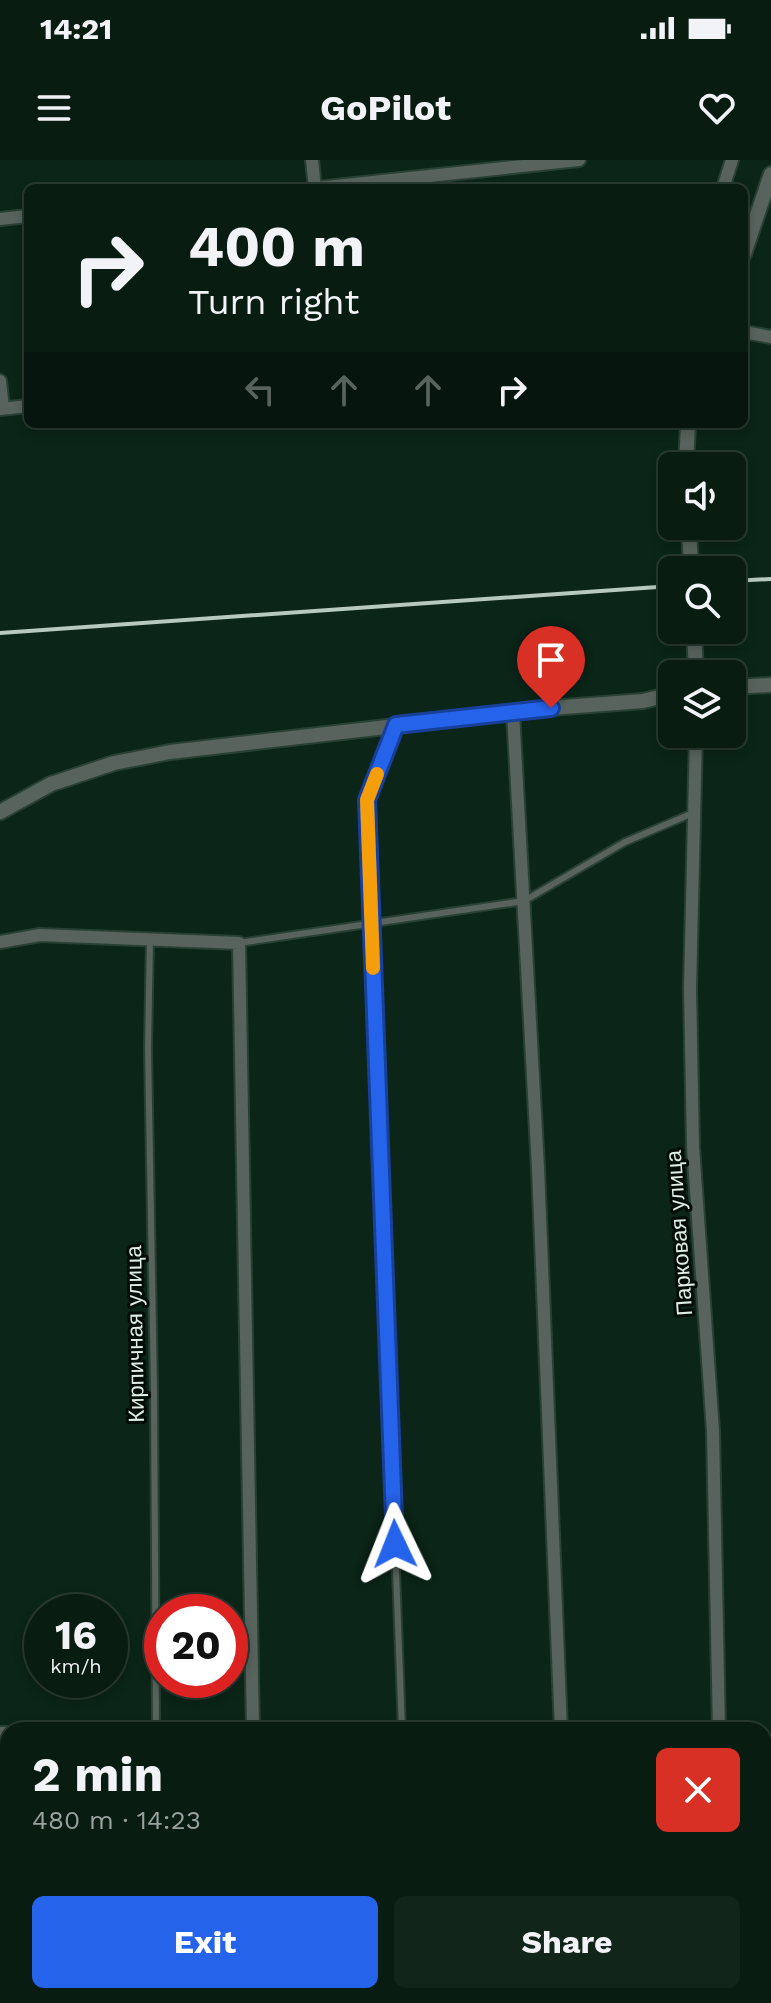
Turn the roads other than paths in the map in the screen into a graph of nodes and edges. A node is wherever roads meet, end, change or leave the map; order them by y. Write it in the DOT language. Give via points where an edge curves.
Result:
graph roads {
  1 [pos="312,160"];
  2 [pos="579,160"];
  3 [pos="732,160"];
  4 [pos="771,174"];
  5 [pos="315,184"];
  6 [pos="354,184"];
  7 [pos="724,184"];
  8 [pos="24,216"];
  9 [pos="0,219"];
  10 [pos="748,242"];
  11 [pos="748,333"];
  12 [pos="771,337"];
  13 [pos="0,381"];
  14 [pos="24,406"];
  15 [pos="2,408"];
  16 [pos="688,428"];
  17 [pos="687,452"];
  18 [pos="771,685"];
  19 [pos="746,686"];
  20 [pos="658,697"];
  21 [pos="513,712"];
  22 [pos="396,725"];
  23 [pos="695,748"];
  24 [pos="0,812"];
  25 [pos="693,813"];
  26 [pos="524,901"];
  27 [pos="372,925"];
  28 [pos="150,938"];
  29 [pos="0,942"];
  30 [pos="239,943"];
  31 [pos="156,1722"];
  32 [pos="253,1722"];
  33 [pos="402,1722"];
  34 [pos="561,1722"];
  35 [pos="719,1722"];
  1 -- 5 [label="street"];
  2 -- 6 [label="street"];
  3 -- 7 [label="street"];
  4 -- 10 [label="street"];
  8 -- 9 [label="street"];
  11 -- 12 [label="street"];
  13 -- 15 [label="street"];
  14 -- 15 [label="street"];
  16 -- 17 [label="street"];
  18 -- 19 [label="street"];
  20 -- 21 [label="street"];
  21 -- 22 [label="street"];
  21 -- 26 [label="street"];
  22 -- 24 [label="street" via="114,763 51,784"];
  22 -- 27 [label="lane" via="367,800"];
  23 -- 25 [label="street, Парковая улица"];
  25 -- 26 [label="lane" via="625,842"];
  25 -- 35 [label="street, Парковая улица" via="693,1147 713,1431"];
  26 -- 27 [label="lane"];
  26 -- 34 [label="street"];
  27 -- 30 [label="lane"];
  27 -- 33 [label="lane"];
  28 -- 29 [label="street" via="40,935"];
  28 -- 30 [label="street"];
  28 -- 31 [label="lane, Кирпичная улица"];
  30 -- 32 [label="street"];
}
